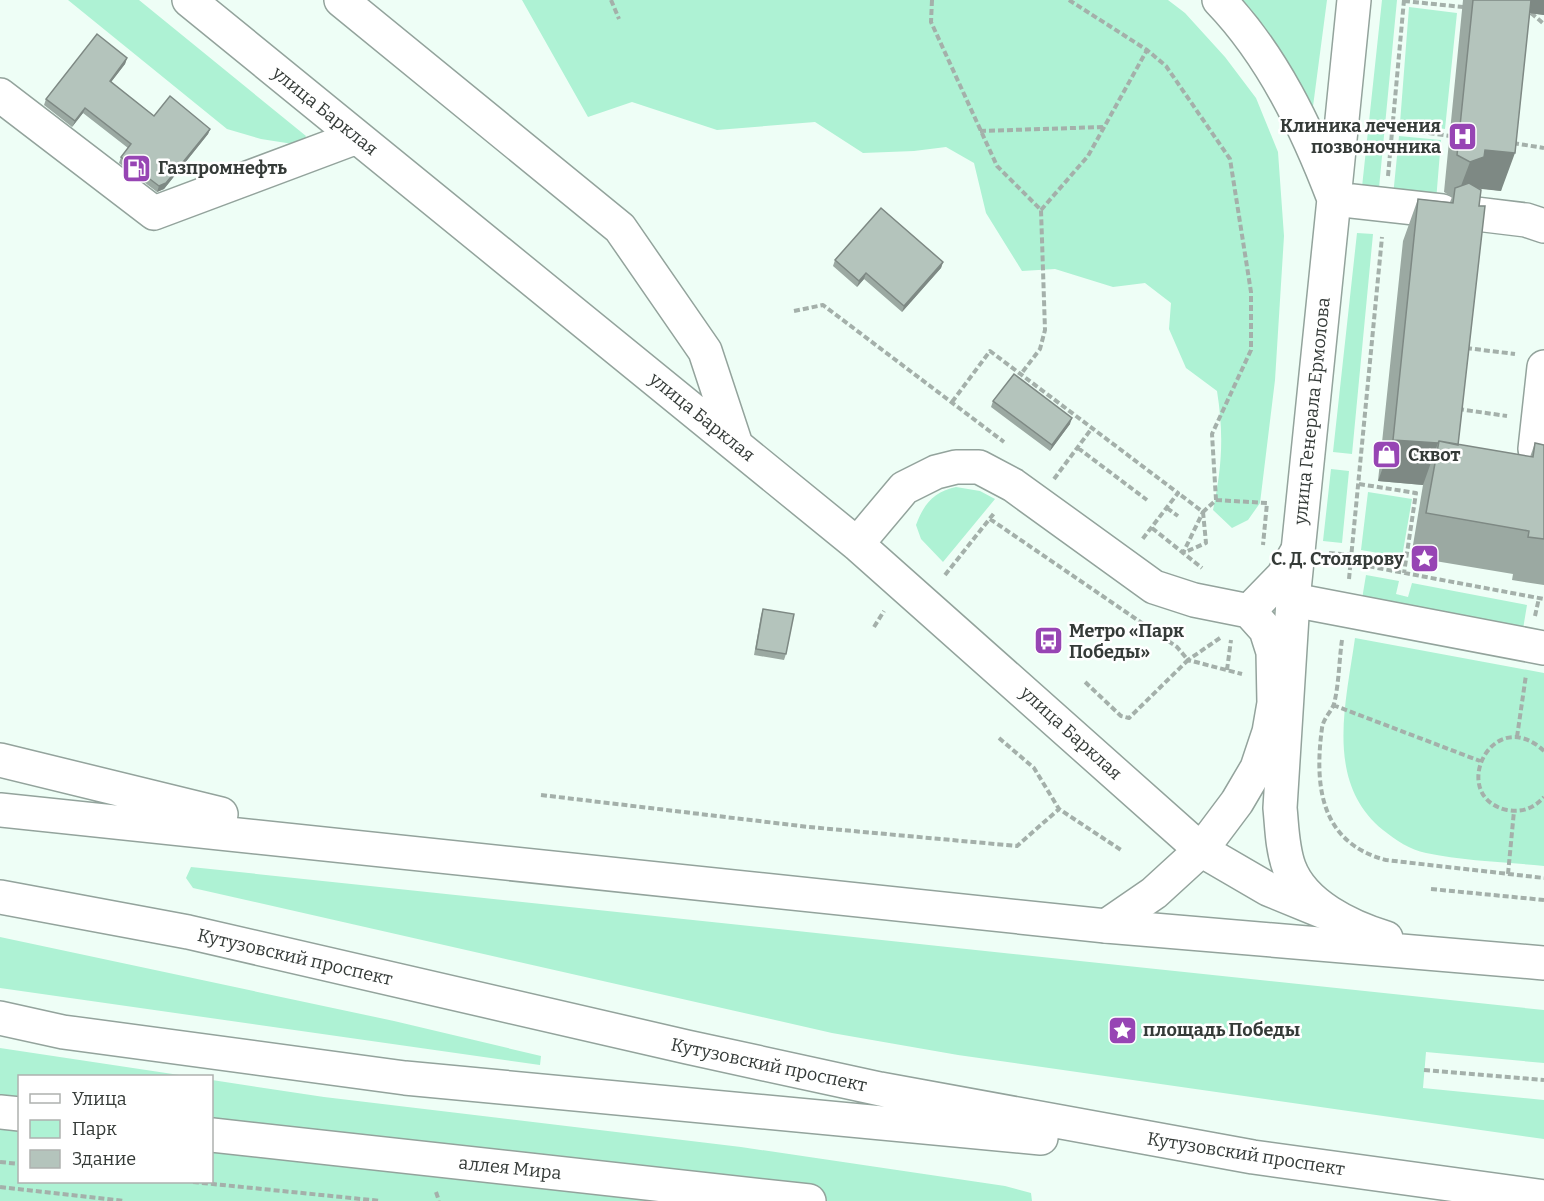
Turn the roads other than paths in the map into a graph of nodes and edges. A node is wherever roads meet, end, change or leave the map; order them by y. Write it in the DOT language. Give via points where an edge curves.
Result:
graph roads {
  1 [pos="189,0"];
  2 [pos="341,0"];
  3 [pos="1219,0"];
  4 [pos="1354,0"];
  5 [pos="0,94"];
  6 [pos="357,137"];
  7 [pos="1334,199"];
  8 [pos="1544,226"];
  9 [pos="1533,361"];
  10 [pos="1541,436"];
  11 [pos="736,445"];
  12 [pos="857,544"];
  13 [pos="1310,551"];
  14 [pos="1293,600"];
  15 [pos="1241,621"];
  16 [pos="1535,657"];
  17 [pos="0,760"];
  18 [pos="0,810"];
  19 [pos="1201,850"];
  20 [pos="411,853"];
  21 [pos="0,897"];
  22 [pos="1338,919"];
  23 [pos="1106,926"];
  24 [pos="1430,951"];
  25 [pos="1544,963"];
  26 [pos="0,1018"];
  27 [pos="0,1112"];
  28 [pos="18,1114"];
  29 [pos="213,1136"];
  30 [pos="1253,1157"];
  31 [pos="1544,1197"];
  32 [pos="809,1201"];
  1 -- 6 [label="main road, улица Барклая"];
  2 -- 11 [label="main road" via="620,228 705,351"];
  3 -- 7 [label="main road" via="1262,52 1321,165"];
  4 -- 7 [label="main road, улица Генерала Ермолова"];
  5 -- 6 [label="main road" via="154,213"];
  6 -- 11 [label="main road, улица Барклая"];
  7 -- 8 [label="main road" via="1526,220"];
  7 -- 13 [label="main road, улица Генерала Ермолова"];
  9 -- 10 [label="main road"];
  11 -- 12 [label="main road, улица Барклая"];
  12 -- 15 [label="main road" via="904,489 936,472 979,467 1013,484 1154,587"];
  12 -- 19 [label="main road, улица Барклая"];
  13 -- 14 [label="main road, улица Генерала Ермолова"];
  13 -- 15 [label="main road"];
  14 -- 16 [label="main road"];
  14 -- 22 [label="main road, улица Генерала Ермолова" via="1280,808 1282,840 1299,886"];
  15 -- 19 [label="main road" via="1266,630 1273,652 1274,704 1257,768"];
  17 -- 20 [label="main road" via="174,804"];
  18 -- 20 [label="main road"];
  19 -- 22 [label="main road, улица Барклая" via="1268,889"];
  19 -- 23 [label="main road" via="1154,893"];
  20 -- 23 [label="main road"];
  21 -- 30 [label="main road, Кутузовский проспект" via="188,933 880,1089"];
  22 -- 24 [label="main road, улица Генерала Ермолова"];
  23 -- 24 [label="main road"];
  24 -- 25 [label="main road"];
  26 -- 30 [label="main road" via="63,1032 405,1078"];
  27 -- 28 [label="main road"];
  29 -- 32 [label="main road, аллея Мира"];
  30 -- 31 [label="main road, Кутузовский проспект"];
}
